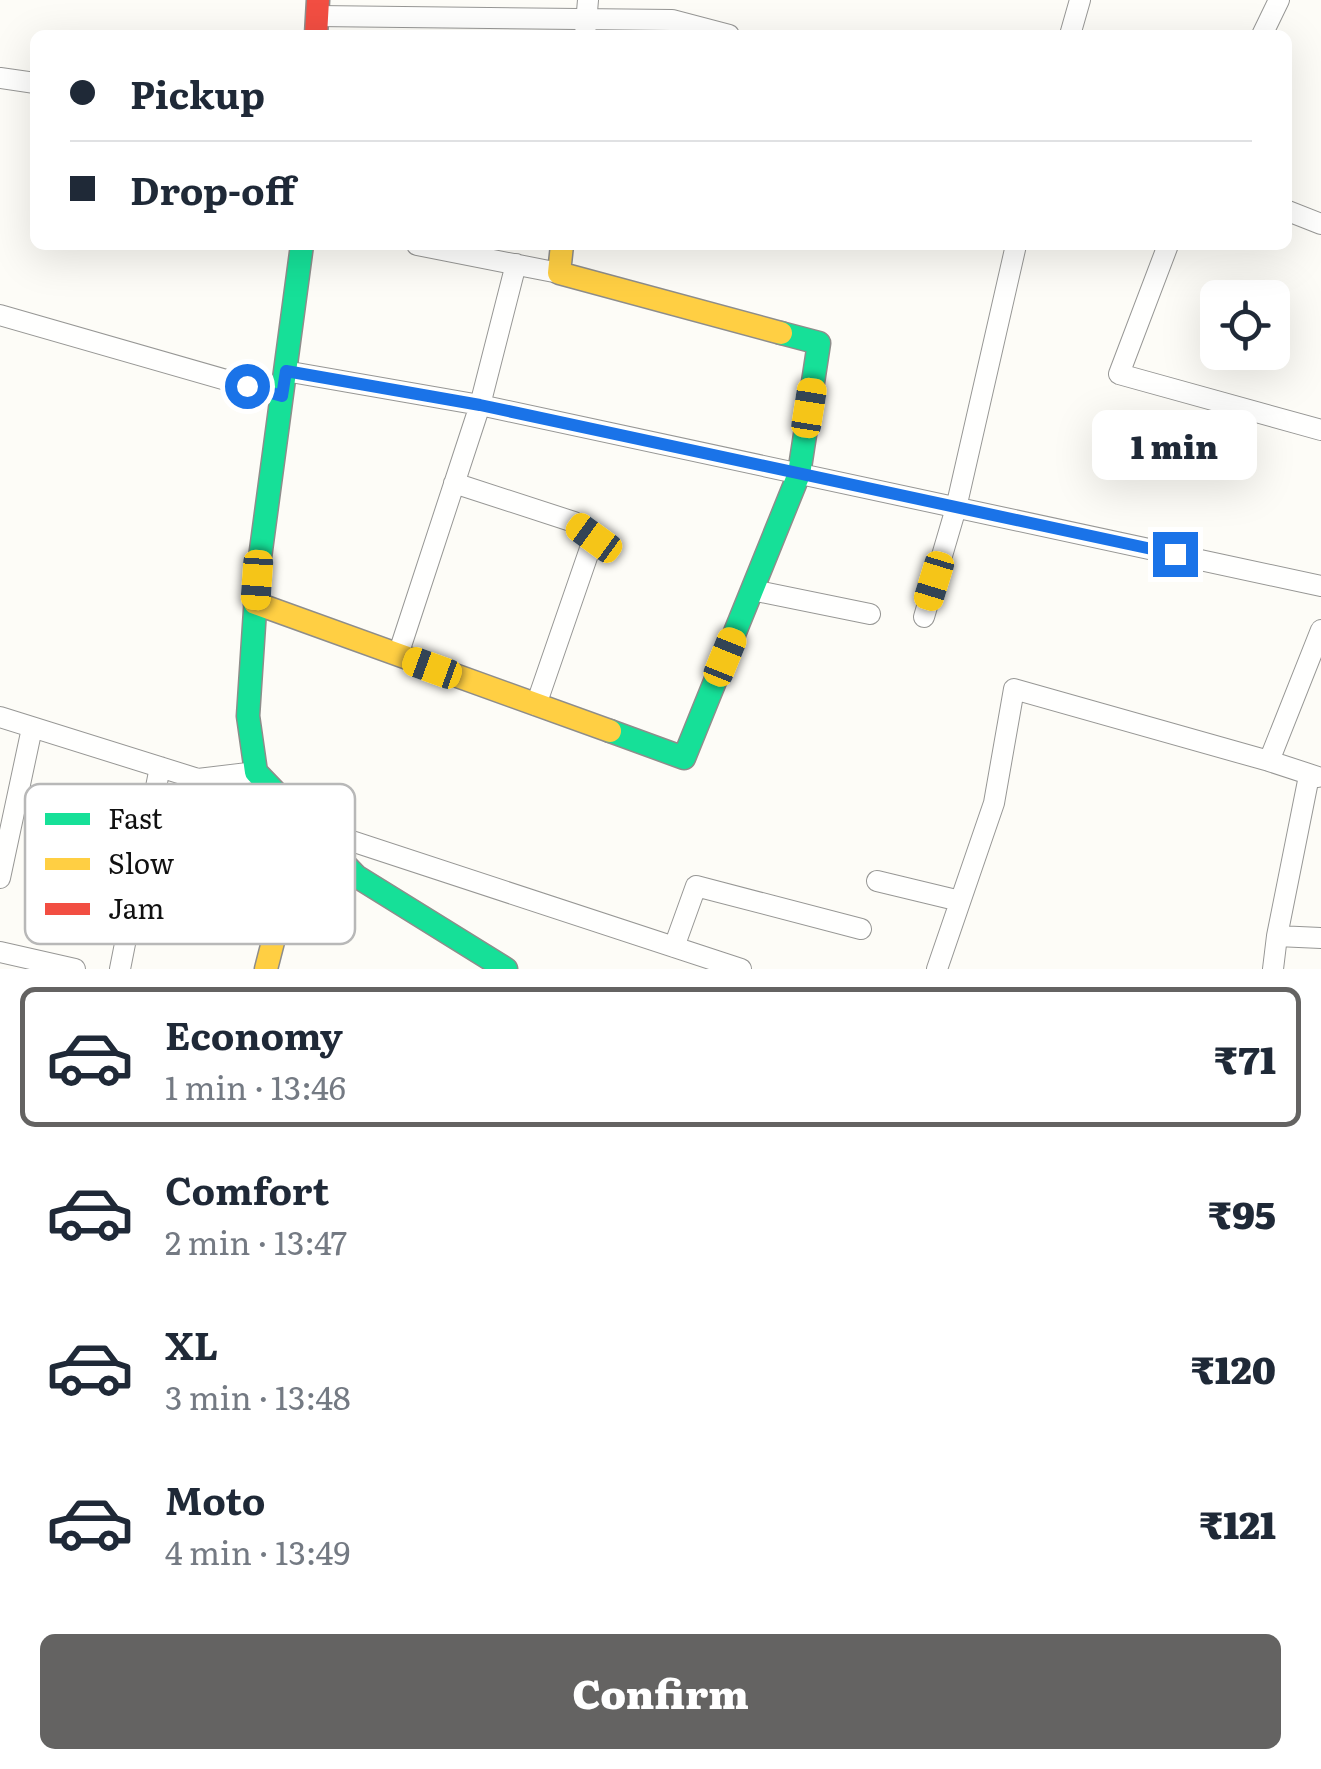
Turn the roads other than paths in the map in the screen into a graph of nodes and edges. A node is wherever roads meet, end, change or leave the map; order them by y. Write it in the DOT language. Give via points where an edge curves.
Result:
graph roads {
  1 [pos="1080,0"];
  2 [pos="1279,0"];
  3 [pos="317,17"];
  4 [pos="587,18"];
  5 [pos="710,30"];
  6 [pos="1071,30"];
  7 [pos="1264,30"];
  8 [pos="0,78"];
  9 [pos="30,82"];
  10 [pos="1292,213"];
  11 [pos="1321,224"];
  12 [pos="301,250"];
  13 [pos="443,250"];
  14 [pos="561,250"];
  15 [pos="1015,250"];
  16 [pos="1166,250"];
  17 [pos="516,264"];
  18 [pos="559,273"];
  19 [pos="0,314"];
  20 [pos="286,371"];
  21 [pos="282,396"];
  22 [pos="480,405"];
  23 [pos="1321,430"];
  24 [pos="799,474"];
  25 [pos="454,482"];
  26 [pos="956,508"];
  27 [pos="1321,586"];
  28 [pos="752,590"];
  29 [pos="256,604"];
  30 [pos="870,614"];
  31 [pos="924,617"];
  32 [pos="1321,630"];
  33 [pos="398,655"];
  34 [pos="536,705"];
  35 [pos="0,717"];
  36 [pos="32,728"];
  37 [pos="1269,760"];
  38 [pos="160,768"];
  39 [pos="256,772"];
  40 [pos="1315,776"];
  41 [pos="157,784"];
  42 [pos="267,784"];
  43 [pos="355,842"];
  44 [pos="355,875"];
  45 [pos="0,878"];
  46 [pos="877,881"];
  47 [pos="960,901"];
  48 [pos="861,930"];
  49 [pos="1277,936"];
  50 [pos="1321,938"];
  51 [pos="125,944"];
  52 [pos="272,944"];
  53 [pos="674,947"];
  54 [pos="0,952"];
  55 [pos="76,969"];
  56 [pos="120,969"];
  57 [pos="266,969"];
  58 [pos="506,969"];
  59 [pos="741,969"];
  60 [pos="937,969"];
  61 [pos="1273,969"];
  1 -- 6 [label="street"];
  2 -- 7 [label="street"];
  3 -- 4 [label="street"];
  4 -- 5 [label="street" via="672,20"];
  8 -- 9 [label="street"];
  10 -- 11 [label="street"];
  12 -- 20 [label="street"];
  13 -- 17 [label="street"];
  14 -- 18 [label="street"];
  15 -- 26 [label="street"];
  16 -- 23 [label="street" via="1119,374"];
  17 -- 18 [label="street"];
  17 -- 22 [label="street"];
  18 -- 24 [label="street" via="819,343"];
  19 -- 21 [label="street"];
  20 -- 21 [label="street"];
  20 -- 22 [label="street"];
  21 -- 29 [label="street"];
  22 -- 24 [label="street"];
  22 -- 25 [label="street"];
  24 -- 26 [label="street"];
  24 -- 28 [label="street"];
  25 -- 33 [label="street"];
  25 -- 34 [label="street" via="574,522 594,538"];
  26 -- 27 [label="street"];
  26 -- 31 [label="street"];
  28 -- 30 [label="street"];
  28 -- 34 [label="street" via="684,758"];
  29 -- 33 [label="street"];
  29 -- 39 [label="street" via="248,716"];
  32 -- 37 [label="street"];
  33 -- 34 [label="street"];
  35 -- 36 [label="street"];
  36 -- 38 [label="street"];
  36 -- 45 [label="street"];
  37 -- 40 [label="street"];
  37 -- 47 [label="street" via="1014,689 994,802"];
  38 -- 39 [label="street" via="198,779"];
  38 -- 41 [label="street"];
  39 -- 42 [label="street"];
  40 -- 49 [label="street"];
  43 -- 53 [label="street"];
  44 -- 58 [label="street"];
  46 -- 47 [label="street"];
  47 -- 60 [label="street"];
  48 -- 53 [label="street" via="696,886"];
  49 -- 50 [label="street"];
  49 -- 61 [label="street"];
  51 -- 56 [label="street"];
  52 -- 57 [label="street"];
  53 -- 59 [label="street"];
  54 -- 55 [label="street"];
}
